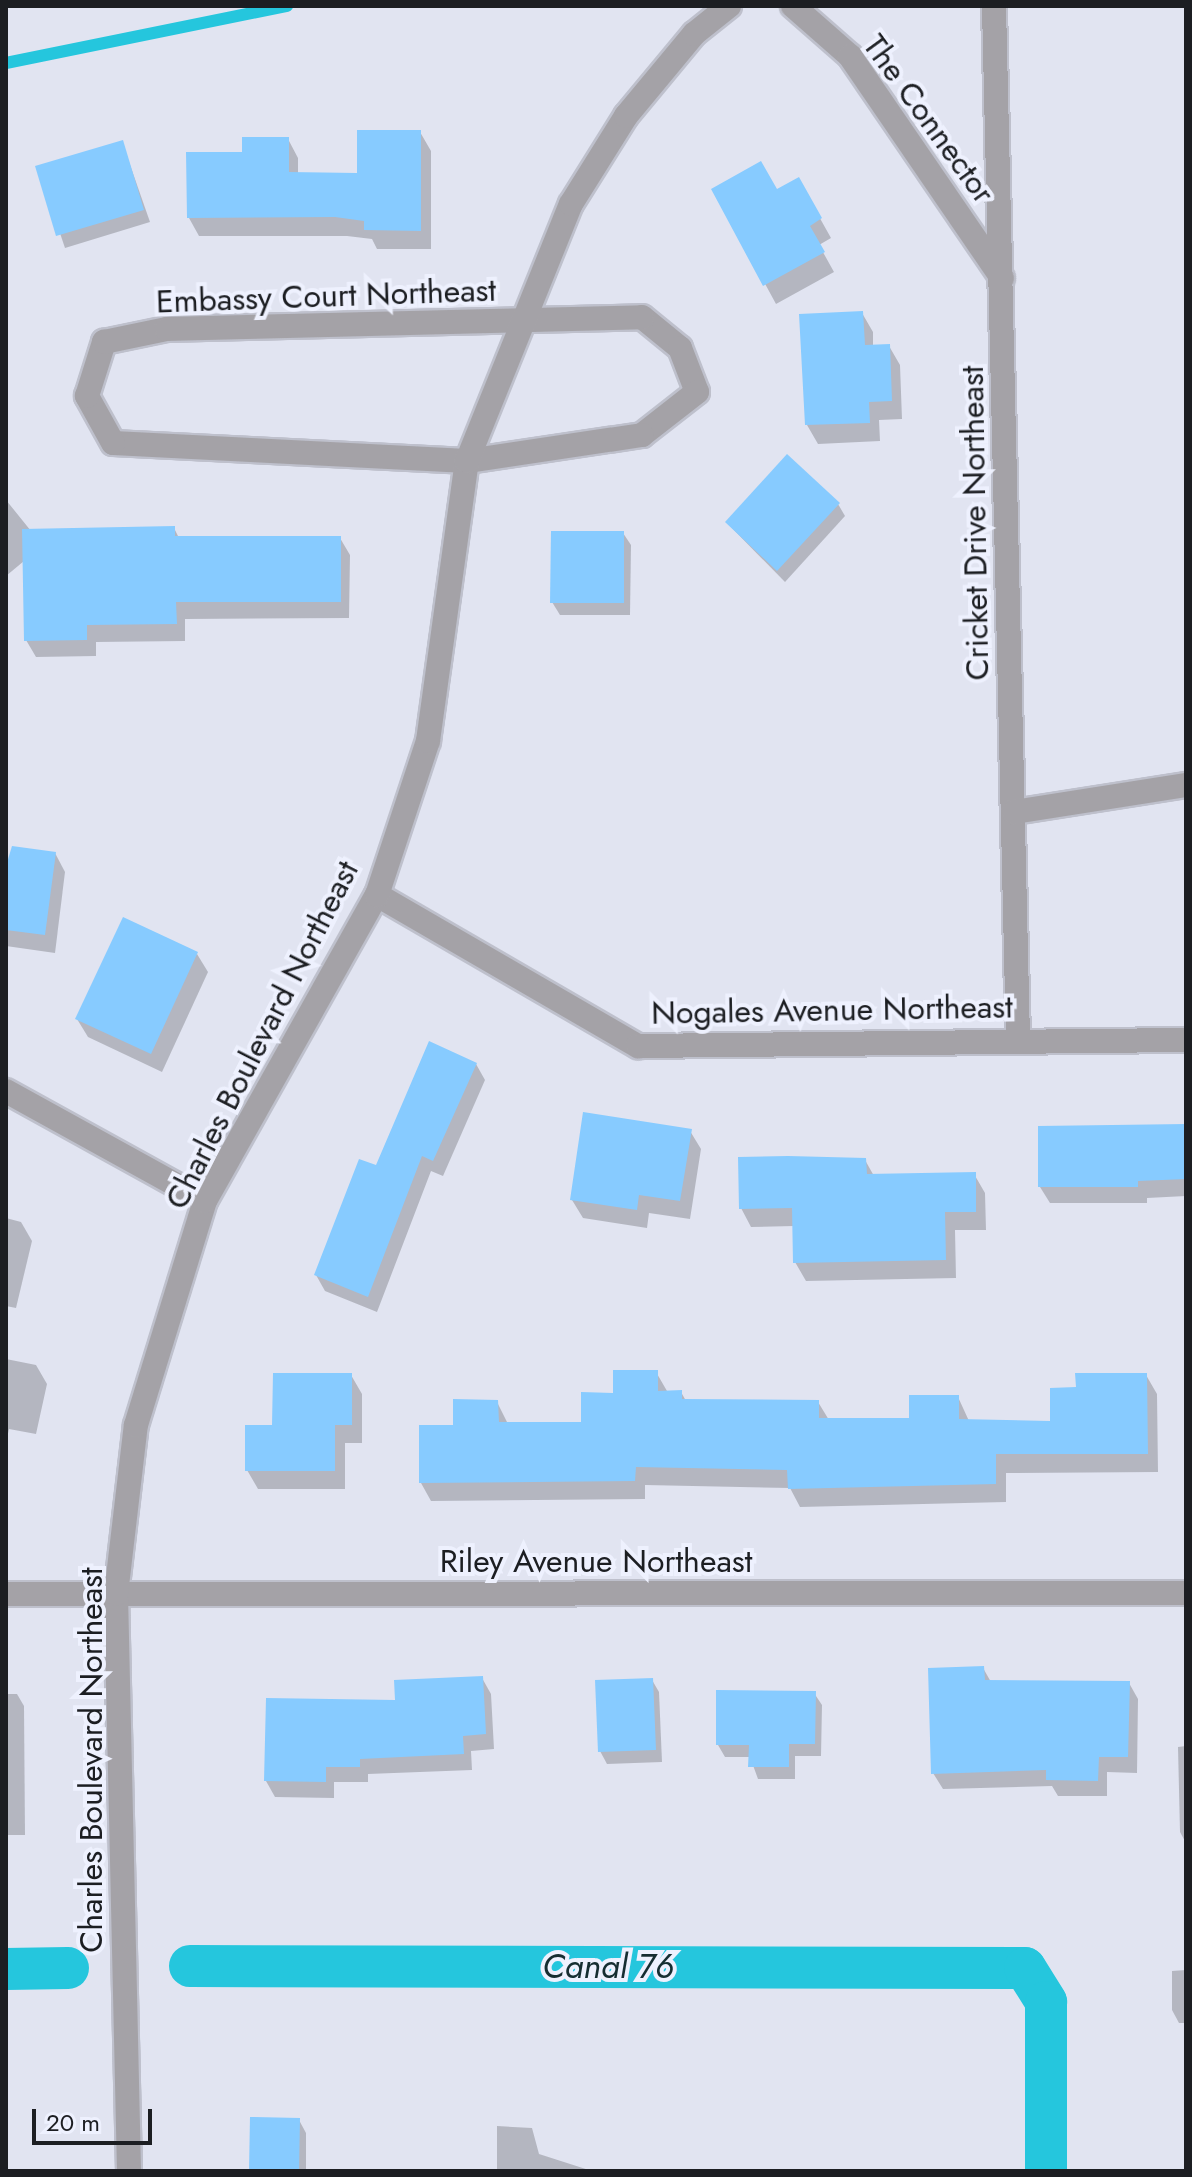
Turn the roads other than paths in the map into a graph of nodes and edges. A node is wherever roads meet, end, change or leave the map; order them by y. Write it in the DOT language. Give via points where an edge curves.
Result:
graph roads {
  1 [pos="729,6"];
  2 [pos="793,6"];
  3 [pos="994,6"];
  4 [pos="1002,278"];
  5 [pos="522,323"];
  6 [pos="467,461"];
  7 [pos="1186,785"];
  8 [pos="1014,812"];
  9 [pos="377,895"];
  10 [pos="1018,1039"];
  11 [pos="1186,1040"];
  12 [pos="6,1091"];
  13 [pos="205,1201"];
  14 [pos="1186,1593"];
  15 [pos="6,1594"];
  16 [pos="116,1594"];
  17 [pos="129,2171"];
  1 -- 5 [label="street, Charles Boulevard Northeast" via="694,34 626,116 571,204"];
  2 -- 4 [label="street, The Connector" via="850,56"];
  3 -- 4 [label="street, Cricket Drive Northeast"];
  4 -- 8 [label="street, Cricket Drive Northeast"];
  5 -- 6 [label="street, Charles Boulevard Northeast"];
  5 -- 6 [label="street, Embassy Court Northeast" via="642,317 680,348 697,392 642,435"];
  5 -- 6 [label="street, Embassy Court Northeast" via="167,329 104,342 87,396 113,443"];
  6 -- 9 [label="street, Charles Boulevard Northeast" via="428,741"];
  7 -- 8 [label="street"];
  8 -- 10 [label="street, Cricket Drive Northeast"];
  9 -- 10 [label="street, Nogales Avenue Northeast" via="638,1046"];
  9 -- 13 [label="street, Charles Boulevard Northeast"];
  10 -- 11 [label="street, Nogales Avenue Northeast"];
  12 -- 13 [label="street"];
  13 -- 16 [label="street, Charles Boulevard Northeast" via="136,1425"];
  14 -- 16 [label="street, Riley Avenue Northeast"];
  15 -- 16 [label="street, Riley Avenue Northeast"];
  16 -- 17 [label="street, Charles Boulevard Northeast"];
}
